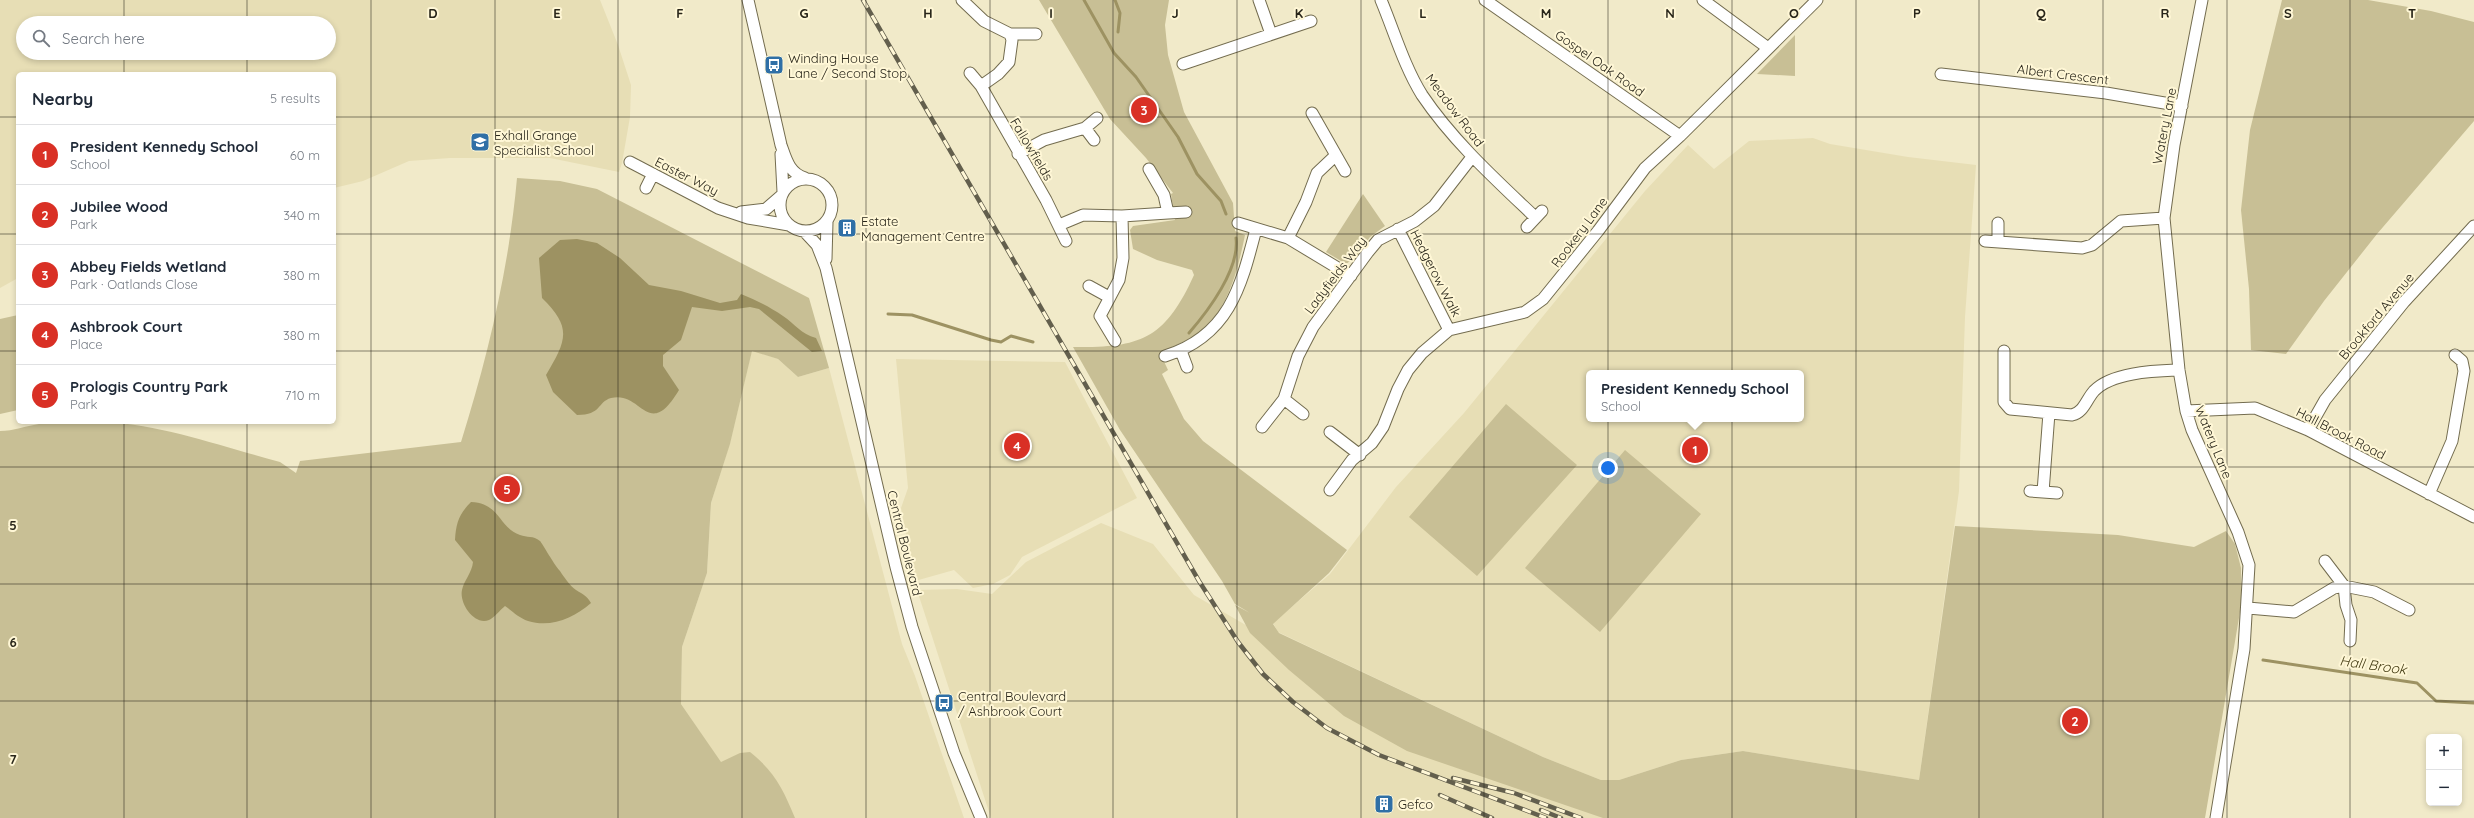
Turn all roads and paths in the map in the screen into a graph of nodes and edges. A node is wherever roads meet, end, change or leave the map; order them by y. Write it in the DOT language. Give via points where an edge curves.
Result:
graph roads {
  1 [pos="962,0"];
  2 [pos="1259,0"];
  3 [pos="1382,0"];
  4 [pos="1485,0"];
  5 [pos="1703,0"];
  6 [pos="1817,0"];
  7 [pos="2202,0"];
  8 [pos="749,1"];
  9 [pos="1311,22"];
  10 [pos="1010,34"];
  11 [pos="1036,34"];
  12 [pos="1271,34"];
  13 [pos="1768,48"];
  14 [pos="1183,64"];
  15 [pos="970,74"];
  16 [pos="1941,74"];
  17 [pos="981,86"];
  18 [pos="2182,106"];
  19 [pos="1312,113"];
  20 [pos="1097,118"];
  21 [pos="1085,128"];
  22 [pos="1680,136"];
  23 [pos="1094,140"];
  24 [pos="781,145"];
  25 [pos="1018,154"];
  26 [pos="1335,156"];
  27 [pos="1472,157"];
  28 [pos="630,162"];
  29 [pos="1149,169"];
  30 [pos="1345,171"];
  31 [pos="653,174"];
  32 [pos="805,178"];
  33 [pos="646,188"];
  34 [pos="782,194"];
  35 [pos="732,212"];
  36 [pos="1186,212"];
  37 [pos="1168,213"];
  38 [pos="1122,216"];
  39 [pos="2164,218"];
  40 [pos="827,222"];
  41 [pos="1998,223"];
  42 [pos="789,224"];
  43 [pos="1240,224"];
  44 [pos="1059,225"];
  45 [pos="2474,226"];
  46 [pos="1527,227"];
  47 [pos="1256,229"];
  48 [pos="1398,229"];
  49 [pos="804,231"];
  50 [pos="1288,238"];
  51 [pos="1066,241"];
  52 [pos="1985,241"];
  53 [pos="1998,241"];
  54 [pos="826,268"];
  55 [pos="1351,276"];
  56 [pos="1089,286"];
  57 [pos="1110,297"];
  58 [pos="1449,330"];
  59 [pos="1115,341"];
  60 [pos="1181,351"];
  61 [pos="2004,351"];
  62 [pos="2455,355"];
  63 [pos="1165,356"];
  64 [pos="1187,367"];
  65 [pos="2179,370"];
  66 [pos="1284,399"];
  67 [pos="2186,411"];
  68 [pos="2049,413"];
  69 [pos="1303,414"];
  70 [pos="1262,427"];
  71 [pos="2308,430"];
  72 [pos="1330,432"];
  73 [pos="1360,455"];
  74 [pos="1330,490"];
  75 [pos="2030,491"];
  76 [pos="2044,492"];
  77 [pos="2057,493"];
  78 [pos="2429,494"];
  79 [pos="2474,517"];
  80 [pos="2325,561"];
  81 [pos="2344,586"];
  82 [pos="2248,608"];
  83 [pos="2410,610"];
  84 [pos="2350,641"];
  85 [pos="981,818"];
  86 [pos="2216,818"];
  1 -- 10 [label="street" via="984,21"];
  2 -- 12 [label="street"];
  3 -- 27 [label="street, Meadow Road" via="1411,74 1422,94"];
  4 -- 22 [label="street, Gospel Oak Road"];
  5 -- 13 [label="street"];
  6 -- 13 [label="street, Rookery Lane"];
  7 -- 18 [label="street, Watery Lane"];
  8 -- 24 [label="street"];
  9 -- 12 [label="street"];
  10 -- 11 [label="street"];
  10 -- 17 [label="street" via="1012,52 1008,62 998,74"];
  12 -- 14 [label="street"];
  13 -- 22 [label="street, Rookery Lane"];
  15 -- 17 [label="street, Fallowfields"];
  16 -- 18 [label="street, Albert Crescent" via="2118,95"];
  17 -- 25 [label="street, Fallowfields"];
  18 -- 39 [label="street, Watery Lane"];
  19 -- 26 [label="street"];
  20 -- 21 [label="street"];
  21 -- 23 [label="street"];
  21 -- 25 [label="street" via="1044,140"];
  22 -- 58 [label="street, Rookery Lane" via="1645,168 1543,299 1524,312"];
  24 -- 32 [label="street" via="790,167 796,174"];
  24 -- 34 [label="street"];
  25 -- 44 [label="street, Fallowfields"];
  26 -- 30 [label="street"];
  26 -- 50 [label="street" via="1317,173"];
  27 -- 46 [label="street, Meadow Road" via="1539,214"];
  27 -- 48 [label="street, Ladyfields Way" via="1434,206"];
  28 -- 31 [label="street, Easter Way"];
  29 -- 37 [label="street" via="1164,195"];
  31 -- 33 [label="street"];
  31 -- 35 [label="street, Easter Way" via="692,195"];
  32 -- 34 [label="street" via="790,184"];
  32 -- 40 [label="street" via="821,182 829,191 833,208"];
  34 -- 35 [label="street, Easter Way" via="766,209 757,212"];
  34 -- 42 [label="street" via="781,213"];
  35 -- 42 [label="street, Easter Way" via="748,218"];
  36 -- 37 [label="street"];
  37 -- 38 [label="street"];
  38 -- 44 [label="street" via="1083,215"];
  38 -- 57 [label="street" via="1124,258 1119,280"];
  39 -- 53 [label="street" via="2121,221 2100,240 2082,248"];
  39 -- 65 [label="street, Watery Lane"];
  40 -- 49 [label="street" via="818,229"];
  40 -- 54 [label="street, Central Boulevard"];
  41 -- 53 [label="street"];
  42 -- 49 [label="street"];
  43 -- 47 [label="street"];
  44 -- 51 [label="street, Fallowfields"];
  45 -- 71 [label="street, Brookford Avenue" via="2404,302 2325,400"];
  47 -- 50 [label="street"];
  47 -- 60 [label="street" via="1243,280 1225,314 1205,338"];
  48 -- 55 [label="street, Ladyfields Way" via="1378,240"];
  48 -- 58 [label="street, Hedgerow Walk"];
  49 -- 54 [label="street, Central Boulevard" via="817,245"];
  50 -- 55 [label="street"];
  52 -- 53 [label="street"];
  54 -- 85 [label="street, Central Boulevard" via="910,620 954,753"];
  55 -- 66 [label="street, Ladyfields Way" via="1313,327 1298,356"];
  56 -- 57 [label="street"];
  57 -- 59 [label="street" via="1100,316"];
  58 -- 73 [label="street, Rookery Lane" via="1422,353 1408,370 1383,427"];
  60 -- 63 [label="street"];
  60 -- 64 [label="street"];
  61 -- 68 [label="street" via="2005,405 2010,409"];
  62 -- 78 [label="street" via="2462,361 2464,371 2452,441"];
  65 -- 67 [label="street, Watery Lane"];
  65 -- 68 [label="street" via="2142,372 2121,378 2094,391 2076,414"];
  66 -- 69 [label="street"];
  66 -- 70 [label="street, Ladyfields Way"];
  67 -- 71 [label="street, Hall Brook Road" via="2254,408"];
  67 -- 82 [label="street, Watery Lane" via="2247,556 2250,573"];
  68 -- 76 [label="street"];
  71 -- 78 [label="street, Hall Brook Road"];
  72 -- 73 [label="street"];
  73 -- 74 [label="street, Rookery Lane" via="1352,460"];
  75 -- 76 [label="street"];
  76 -- 77 [label="street"];
  78 -- 79 [label="street, Hall Brook Road"];
  80 -- 81 [label="street"];
  81 -- 82 [label="street" via="2334,588 2294,612"];
  81 -- 83 [label="street" via="2374,592"];
  81 -- 84 [label="street" via="2351,620"];
  82 -- 86 [label="street, Watery Lane" via="2244,649"];
}
